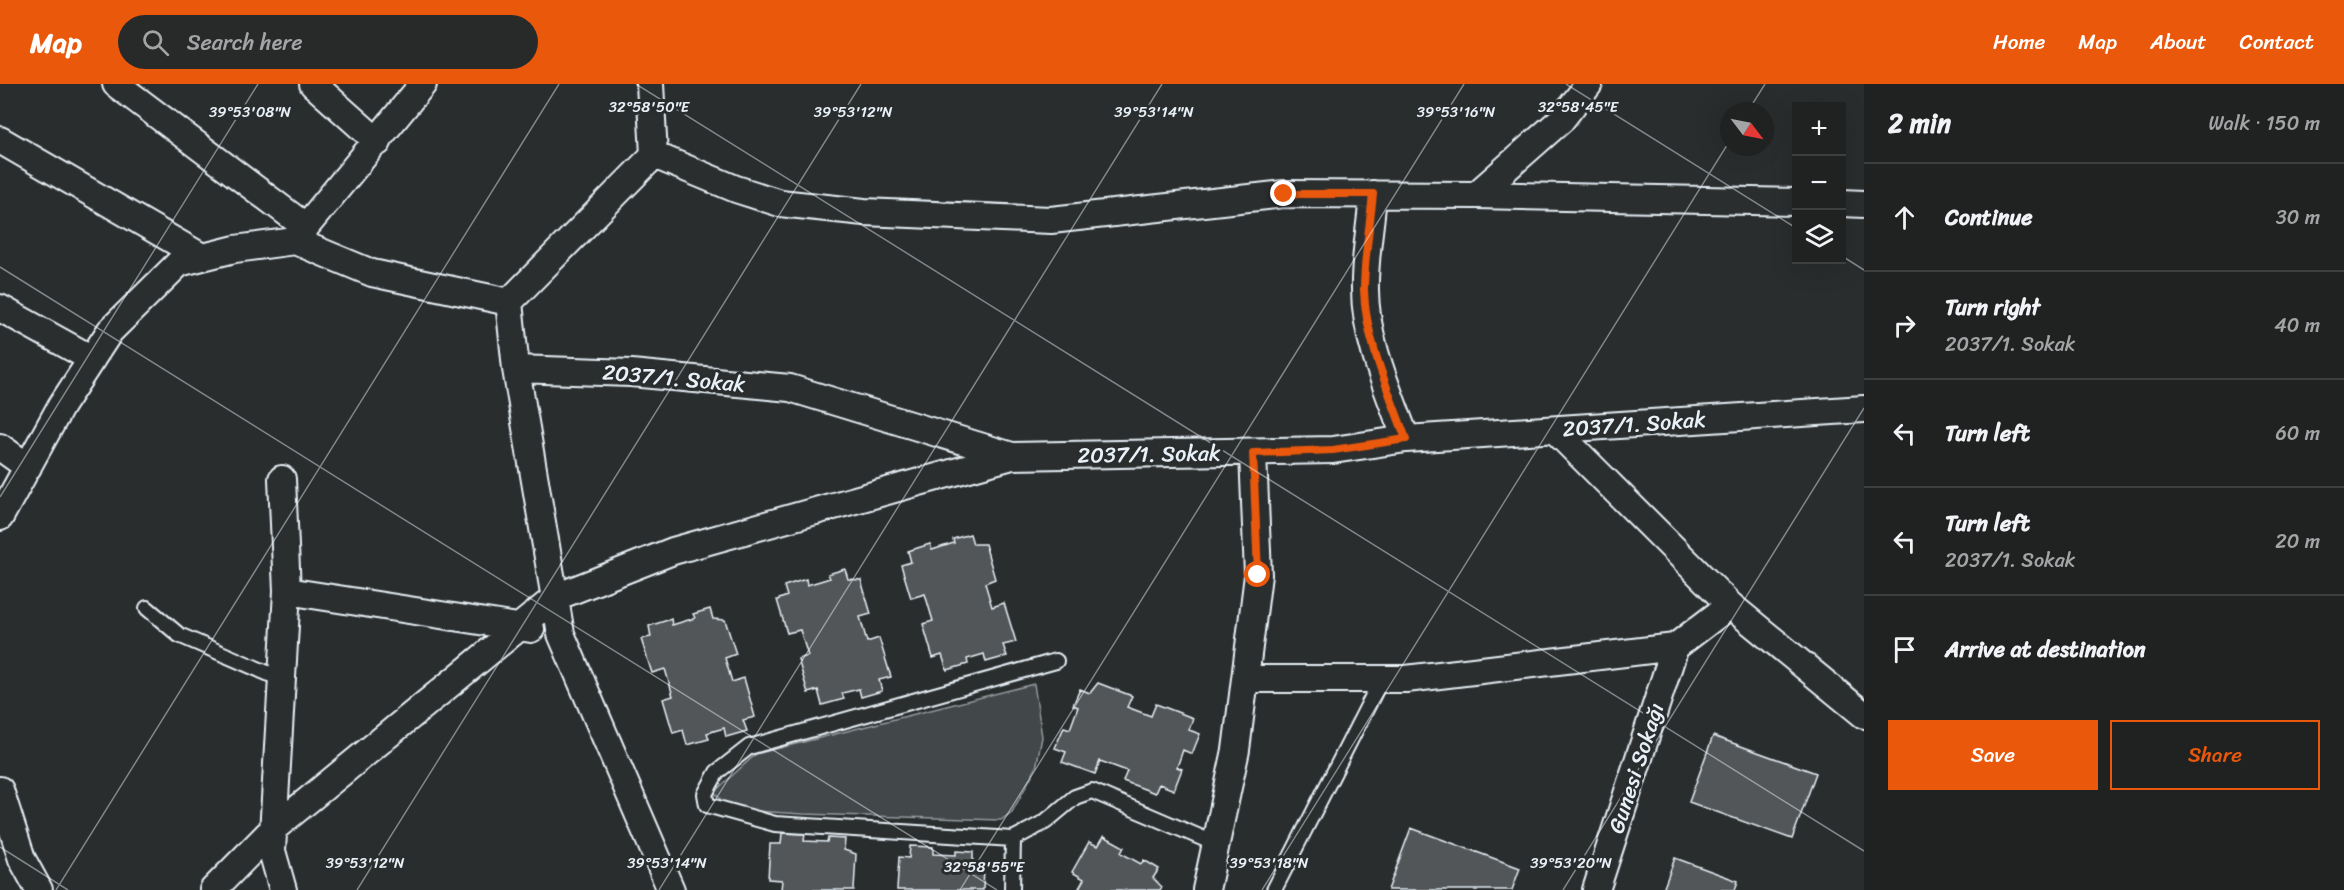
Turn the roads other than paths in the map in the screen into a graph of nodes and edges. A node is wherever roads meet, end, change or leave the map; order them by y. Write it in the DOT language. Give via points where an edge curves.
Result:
graph roads {
  1 [pos="116,84"];
  2 [pos="313,84"];
  3 [pos="423,84"];
  4 [pos="650,84"];
  5 [pos="1589,84"];
  6 [pos="0,140"];
  7 [pos="378,142"];
  8 [pos="654,154"];
  9 [pos="1373,194"];
  10 [pos="1476,195"];
  11 [pos="1792,202"];
  12 [pos="1846,203"];
  13 [pos="1864,204"];
  14 [pos="300,234"];
  15 [pos="202,257"];
  16 [pos="509,302"];
  17 [pos="0,308"];
  18 [pos="92,359"];
  19 [pos="516,369"];
  20 [pos="1864,409"];
  21 [pos="1555,430"];
  22 [pos="1406,439"];
  23 [pos="0,447"];
  24 [pos="1253,453"];
  25 [pos="1012,456"];
  26 [pos="27,467"];
  27 [pos="282,479"];
  28 [pos="0,517"];
  29 [pos="287,591"];
  30 [pos="556,597"];
  31 [pos="1730,605"];
  32 [pos="147,608"];
  33 [pos="521,628"];
  34 [pos="561,634"];
  35 [pos="1675,647"];
  36 [pos="1056,661"];
  37 [pos="281,679"];
  38 [pos="1245,679"];
  39 [pos="1381,680"];
  40 [pos="1864,715"];
  41 [pos="0,790"];
  42 [pos="273,829"];
  43 [pos="1013,839"];
  44 [pos="1216,844"];
  45 [pos="39,890"];
  46 [pos="213,890"];
  47 [pos="283,890"];
  48 [pos="671,890"];
  49 [pos="1012,890"];
  50 [pos="1206,890"];
  51 [pos="1274,890"];
  52 [pos="1596,890"];
  1 -- 14 [label="street"];
  2 -- 7 [label="street"];
  3 -- 7 [label="street"];
  4 -- 8 [label="street"];
  5 -- 10 [label="street" via="1561,120"];
  6 -- 15 [label="street"];
  7 -- 14 [label="street"];
  8 -- 9 [label="street" via="780,203 864,212 1051,220 1284,194"];
  8 -- 16 [label="street"];
  9 -- 10 [label="street"];
  9 -- 22 [label="street" via="1364,291 1374,346"];
  10 -- 11 [label="street"];
  12 -- 13 [label="street"];
  14 -- 15 [label="street"];
  14 -- 16 [label="street" via="372,273"];
  15 -- 18 [label="street" via="179,263 111,331"];
  16 -- 19 [label="street"];
  17 -- 18 [label="street"];
  18 -- 26 [label="street"];
  19 -- 25 [label="street, 2037/1. Sokak" via="631,373 790,388"];
  19 -- 30 [label="street"];
  20 -- 21 [label="street, 2037/1. Sokak"];
  21 -- 22 [label="street, 2037/1. Sokak"];
  21 -- 31 [label="street"];
  22 -- 24 [label="street, 2037/1. Sokak" via="1333,450"];
  23 -- 26 [label="street"];
  24 -- 25 [label="street, 2037/1. Sokak"];
  24 -- 38 [label="street" via="1258,575"];
  25 -- 30 [label="street" via="672,552"];
  26 -- 28 [label="street"];
  27 -- 29 [label="street"];
  29 -- 33 [label="street"];
  29 -- 37 [label="street"];
  30 -- 33 [label="street"];
  30 -- 34 [label="street"];
  31 -- 35 [label="street"];
  31 -- 40 [label="street"];
  32 -- 37 [label="lane" via="179,635"];
  33 -- 34 [label="street"];
  33 -- 42 [label="street"];
  34 -- 48 [label="street"];
  35 -- 39 [label="street"];
  35 -- 52 [label="street, Gunesi Sokağı"];
  36 -- 43 [label="lane" via="749,747 717,772 705,794 707,806 776,824"];
  37 -- 42 [label="street"];
  38 -- 39 [label="street"];
  38 -- 44 [label="street" via="1236,750"];
  39 -- 51 [label="lane"];
  41 -- 45 [label="street" via="21,859"];
  42 -- 46 [label="street"];
  42 -- 47 [label="street" via="272,851"];
  43 -- 44 [label="lane" via="1045,822 1075,797 1092,791"];
  43 -- 49 [label="lane"];
  44 -- 50 [label="street"];
}
